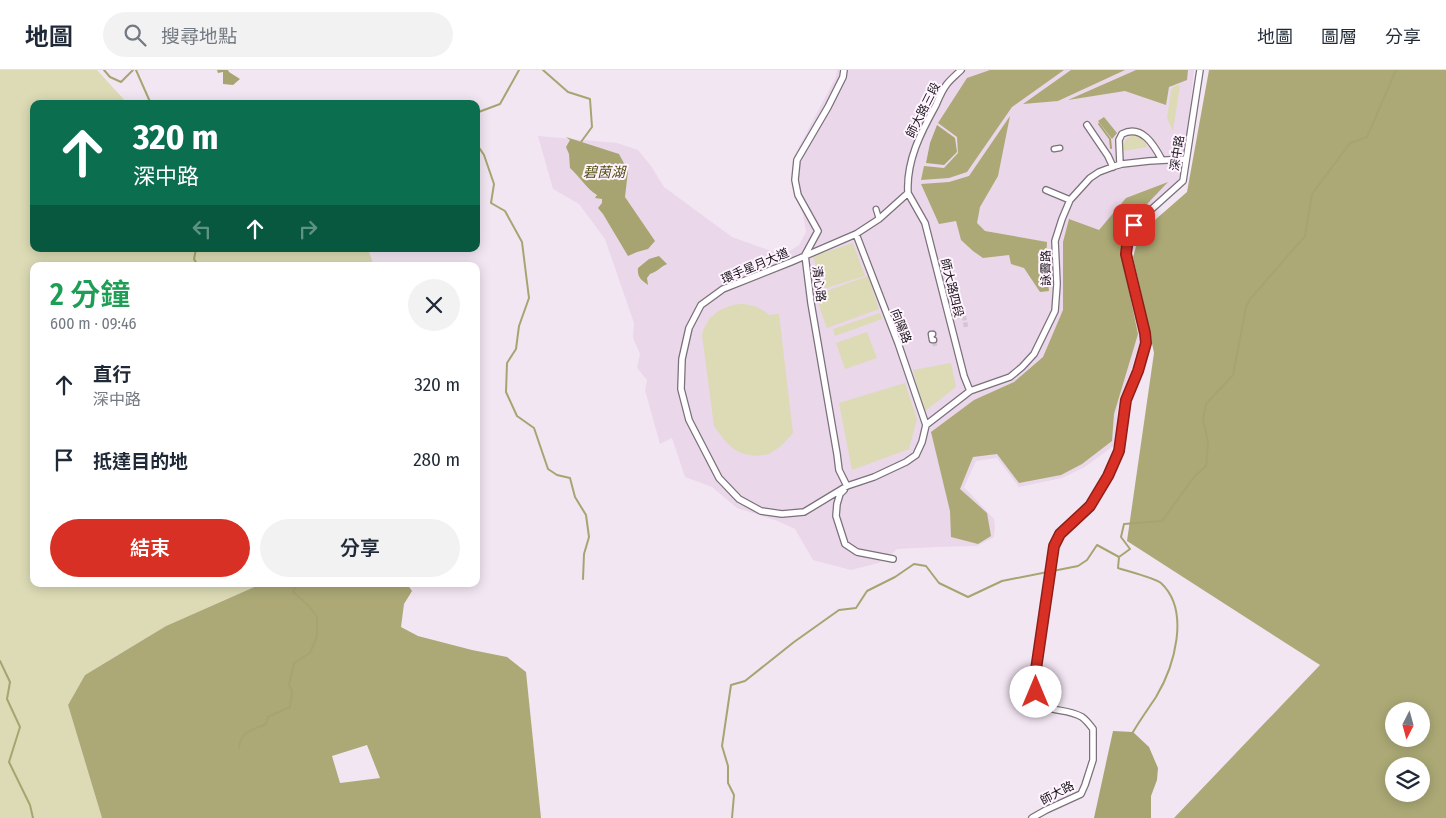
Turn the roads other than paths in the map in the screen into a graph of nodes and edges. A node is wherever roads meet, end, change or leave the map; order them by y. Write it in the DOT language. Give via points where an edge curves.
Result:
graph roads {
  1 [pos="844,70"];
  2 [pos="960,70"];
  3 [pos="1200,70"];
  4 [pos="1087,125"];
  5 [pos="1162,160"];
  6 [pos="1185,160"];
  7 [pos="1120,164"];
  8 [pos="1113,167"];
  9 [pos="1046,190"];
  10 [pos="908,193"];
  11 [pos="1070,200"];
  12 [pos="876,209"];
  13 [pos="879,219"];
  14 [pos="856,234"];
  15 [pos="805,255"];
  16 [pos="933,334"];
  17 [pos="934,340"];
  18 [pos="970,391"];
  19 [pos="926,425"];
  20 [pos="1119,451"];
  21 [pos="847,486"];
  22 [pos="893,558"];
  23 [pos="1032,818"];
  1 -- 15 [label="street, 清心路" via="832,100 797,160 795,180 798,195 818,231"];
  2 -- 10 [label="street, 師大路三段" via="946,84 921,132 911,163"];
  3 -- 6 [label="street, 深中路"];
  4 -- 8 [label="street"];
  5 -- 6 [label="street, 詠霽路"];
  5 -- 7 [label="street, 詠霽路"];
  5 -- 7 [label="street" via="1153,144 1143,135 1132,132 1122,134 1118,140"];
  6 -- 20 [label="street, 深中路" via="1183,180 1134,225 1128,238 1126,254 1146,343 1126,400"];
  7 -- 8 [label="street, 詠霽路"];
  8 -- 11 [label="street, 詠霽路" via="1090,178"];
  9 -- 11 [label="street"];
  10 -- 13 [label="street, 環手星月大道"];
  10 -- 18 [label="street, 師大路四段" via="925,223"];
  11 -- 18 [label="street, 詠霽路" via="1056,241 1056,311 1034,354 1010,377"];
  12 -- 13 [label="street"];
  13 -- 14 [label="street, 環手星月大道"];
  14 -- 15 [label="street, 環手星月大道"];
  14 -- 19 [label="street, 向陽路"];
  15 -- 21 [label="street, 清心路" via="839,470"];
  15 -- 21 [label="street, 環手星月大道" via="723,289 701,305 689,328 682,359 681,389 688,420 718,478 739,499 761,510 782,514 804,512"];
  16 -- 17 [label="street"];
  18 -- 19 [label="street"];
  19 -- 21 [label="street, 環手星月大道" via="916,456 874,477"];
  20 -- 23 [label="street, 師大路" via="1090,506 1060,534 1054,546 1034,683 1042,703 1052,710 1083,718 1093,729 1093,760 1081,794"];
  21 -- 22 [label="street" via="840,494 836,516 845,544 857,552"];
}
